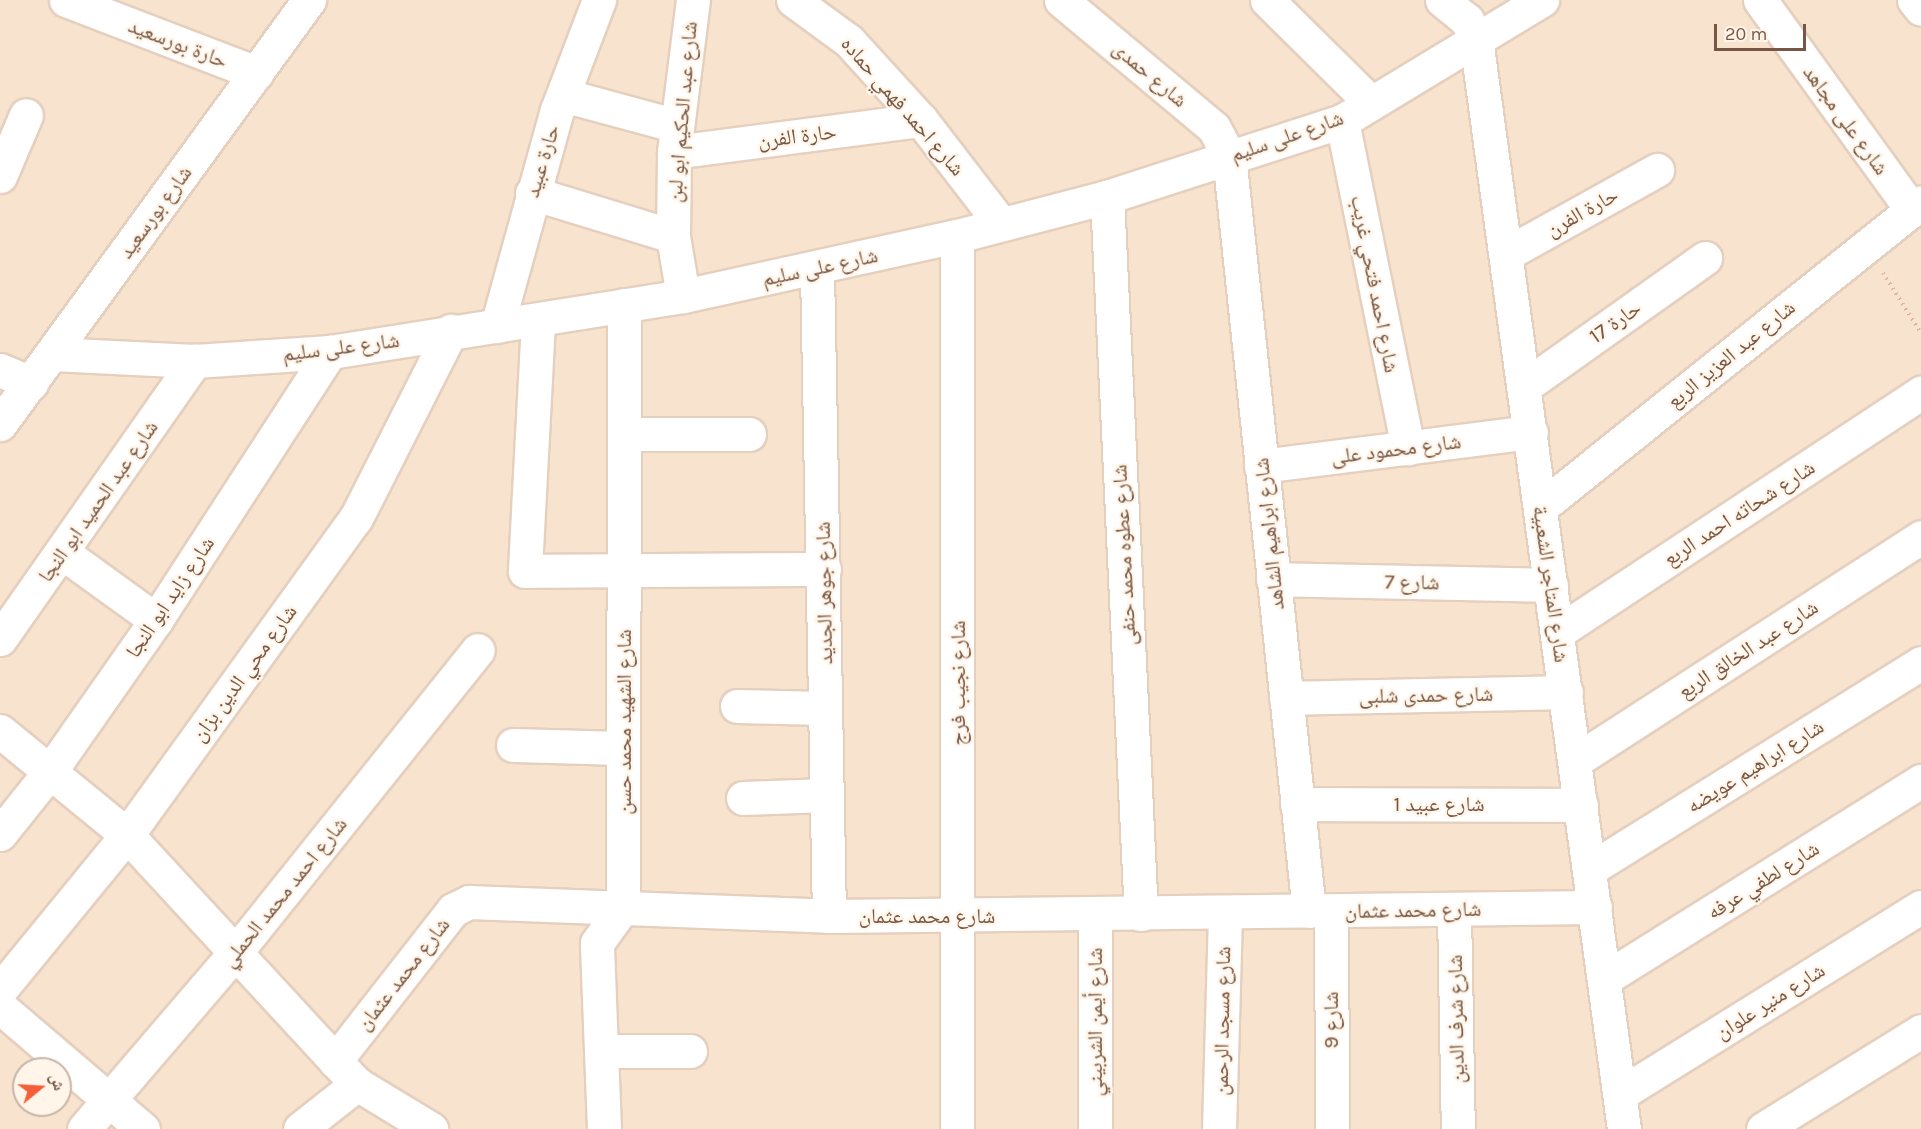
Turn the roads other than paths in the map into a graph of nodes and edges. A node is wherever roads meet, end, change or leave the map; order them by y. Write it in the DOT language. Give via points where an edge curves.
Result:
graph roads {
  1 [pos="66,0"];
  2 [pos="309,0"];
  3 [pos="599,0"];
  4 [pos="693,0"];
  5 [pos="793,0"];
  6 [pos="1061,0"];
  7 [pos="1267,0"];
  8 [pos="1442,0"];
  9 [pos="1542,0"];
  10 [pos="1760,0"];
  11 [pos="1914,0"];
  12 [pos="1921,9"];
  13 [pos="1476,39"];
  14 [pos="256,73"];
  15 [pos="563,95"];
  16 [pos="1370,102"];
  17 [pos="26,115"];
  18 [pos="921,120"];
  19 [pos="1342,121"];
  20 [pos="675,139"];
  21 [pos="1229,156"];
  22 [pos="1657,170"];
  23 [pos="0,176"];
  24 [pos="532,193"];
  25 [pos="1107,197"];
  26 [pos="1916,207"];
  27 [pos="1001,225"];
  28 [pos="673,236"];
  29 [pos="957,236"];
  30 [pos="1506,254"];
  31 [pos="1705,258"];
  32 [pos="817,269"];
  33 [pos="682,296"];
  34 [pos="624,305"];
  35 [pos="538,321"];
  36 [pos="497,326"];
  37 [pos="451,332"];
  38 [pos="330,352"];
  39 [pos="52,354"];
  40 [pos="195,361"];
  41 [pos="0,370"];
  42 [pos="31,383"];
  43 [pos="1525,386"];
  44 [pos="1921,393"];
  45 [pos="0,424"];
  46 [pos="1531,432"];
  47 [pos="749,434"];
  48 [pos="625,435"];
  49 [pos="1408,447"];
  50 [pos="1261,466"];
  51 [pos="1541,507"];
  52 [pos="1921,537"];
  53 [pos="63,552"];
  54 [pos="824,569"];
  55 [pos="625,570"];
  56 [pos="1273,579"];
  57 [pos="1551,585"];
  58 [pos="156,620"];
  59 [pos="1558,632"];
  60 [pos="0,639"];
  61 [pos="478,650"];
  62 [pos="1921,663"];
  63 [pos="1566,692"];
  64 [pos="1286,699"];
  65 [pos="737,706"];
  66 [pos="825,708"];
  67 [pos="0,731"];
  68 [pos="513,745"];
  69 [pos="623,748"];
  70 [pos="1575,761"];
  71 [pos="51,770"];
  72 [pos="1921,781"];
  73 [pos="827,795"];
  74 [pos="742,798"];
  75 [pos="1297,804"];
  76 [pos="1581,805"];
  77 [pos="0,834"];
  78 [pos="127,835"];
  79 [pos="1590,869"];
  80 [pos="1921,907"];
  81 [pos="622,908"];
  82 [pos="1595,908"];
  83 [pos="1454,909"];
  84 [pos="1320,911"];
  85 [pos="1225,912"];
  86 [pos="1095,914"];
  87 [pos="1142,914"];
  88 [pos="958,915"];
  89 [pos="829,916"];
  90 [pos="235,953"];
  91 [pos="1604,979"];
  92 [pos="0,990"];
  93 [pos="0,1007"];
  94 [pos="1921,1031"];
  95 [pos="602,1051"];
  96 [pos="690,1051"];
  97 [pos="346,1072"];
  98 [pos="1620,1094"];
  99 [pos="108,1099"];
  100 [pos="84,1129"];
  101 [pos="143,1129"];
  102 [pos="300,1129"];
  103 [pos="431,1129"];
  104 [pos="604,1129"];
  105 [pos="957,1129"];
  106 [pos="1095,1129"];
  107 [pos="1219,1129"];
  108 [pos="1332,1129"];
  109 [pos="1458,1129"];
  110 [pos="1624,1129"];
  111 [pos="1763,1129"];
  1 -- 14 [label="street, حارة بورسعيد"];
  2 -- 14 [label="street, شارع بورسعيد"];
  3 -- 15 [label="street, حارة عبيد"];
  4 -- 20 [label="street, شارع عبد الحكيم ابو لبن"];
  5 -- 18 [label="street, شارع احمد فهمي حماده" via="849,41"];
  6 -- 21 [label="street, شارع حمدى" via="1214,128"];
  7 -- 16 [label="street"];
  8 -- 13 [label="street" via="1467,20"];
  9 -- 13 [label="street, شارع على سليم"];
  10 -- 26 [label="street, شارع على مجاهد"];
  11 -- 12 [label="street"];
  13 -- 16 [label="street, شارع على سليم"];
  13 -- 30 [label="street, شارع المتاجر الشعبية"];
  14 -- 39 [label="street, شارع بورسعيد"];
  15 -- 20 [label="street"];
  15 -- 24 [label="street, حارة عبيد"];
  16 -- 19 [label="street, شارع على سليم"];
  17 -- 23 [label="street"];
  18 -- 20 [label="street, حارة الفرن"];
  18 -- 27 [label="street, شارع احمد فهمي حماده"];
  19 -- 21 [label="street, شارع على سليم"];
  19 -- 49 [label="street, شارع احمد فتحي غريب"];
  20 -- 28 [label="street, شارع عبد الحكيم ابو لبن"];
  21 -- 25 [label="street, شارع على سليم"];
  21 -- 50 [label="street, شارع ابراهيم الشاهد"];
  22 -- 30 [label="street, حارة الفرن"];
  24 -- 28 [label="street"];
  24 -- 36 [label="street, حارة عبيد"];
  25 -- 27 [label="street, شارع على سليم"];
  25 -- 87 [label="street, شارع عطوه محمد حنفى"];
  26 -- 51 [label="street, شارع عبد العزيز الربع"];
  27 -- 29 [label="street, شارع على سليم"];
  28 -- 33 [label="street, شارع عبد الحكيم ابو لبن"];
  29 -- 32 [label="street, شارع على سليم"];
  29 -- 88 [label="street, شارع نجيب فرج"];
  30 -- 43 [label="street, شارع المتاجر الشعبية"];
  31 -- 43 [label="street, حارة 17"];
  32 -- 33 [label="street, شارع على سليم"];
  32 -- 54 [label="street, شارع جوهر الجديد"];
  33 -- 34 [label="street, شارع على سليم"];
  34 -- 35 [label="street, شارع على سليم"];
  34 -- 48 [label="street, شارع الشهيد محمد حسن"];
  35 -- 36 [label="street, شارع على سليم"];
  35 -- 55 [label="street" via="525,571"];
  36 -- 37 [label="street, شارع على سليم"];
  37 -- 38 [label="street, شارع على سليم"];
  37 -- 78 [label="street, شارع محي الدين بزان" via="356,518"];
  38 -- 40 [label="street, شارع على سليم"];
  38 -- 58 [label="street, شارع زايد ابو النجا"];
  39 -- 40 [label="street, شارع على سليم"];
  39 -- 42 [label="street, شارع بورسعيد"];
  40 -- 53 [label="street, شارع عبد الحميد ابو النجا"];
  41 -- 42 [label="street"];
  42 -- 45 [label="street, شارع بورسعيد"];
  43 -- 46 [label="street, شارع المتاجر الشعبية"];
  44 -- 59 [label="street, شارع شحاته احمد الربع"];
  46 -- 49 [label="street, شارع محمود على"];
  46 -- 51 [label="street, شارع المتاجر الشعبية"];
  47 -- 48 [label="street"];
  48 -- 55 [label="street, شارع الشهيد محمد حسن"];
  49 -- 50 [label="street, شارع محمود على"];
  50 -- 56 [label="street, شارع ابراهيم الشاهد"];
  51 -- 57 [label="street, شارع المتاجر الشعبية"];
  52 -- 70 [label="street, شارع عبد الخالق الربع"];
  53 -- 58 [label="street"];
  53 -- 60 [label="street, شارع عبد الحميد ابو النجا"];
  54 -- 55 [label="street"];
  54 -- 66 [label="street, شارع جوهر الجديد"];
  55 -- 69 [label="street, شارع الشهيد محمد حسن"];
  56 -- 57 [label="street, شارع 7"];
  56 -- 64 [label="street, شارع ابراهيم الشاهد"];
  57 -- 59 [label="street, شارع المتاجر الشعبية"];
  58 -- 71 [label="street, شارع زايد ابو النجا"];
  59 -- 63 [label="street, شارع المتاجر الشعبية"];
  61 -- 90 [label="street, شارع احمد محمد الحملي"];
  62 -- 79 [label="street, شارع ابراهيم عويضه"];
  63 -- 64 [label="street, شارع حمدى شلبى"];
  63 -- 70 [label="street, شارع المتاجر الشعبية"];
  64 -- 75 [label="street, شارع ابراهيم الشاهد"];
  65 -- 66 [label="street"];
  66 -- 73 [label="street, شارع جوهر الجديد"];
  67 -- 71 [label="street"];
  68 -- 69 [label="street"];
  69 -- 81 [label="street, شارع الشهيد محمد حسن"];
  70 -- 76 [label="street, شارع المتاجر الشعبية"];
  71 -- 77 [label="street, شارع زايد ابو النجا"];
  71 -- 78 [label="street"];
  72 -- 91 [label="street, شارع لطفي عرفه"];
  73 -- 74 [label="street"];
  73 -- 89 [label="street, شارع جوهر الجديد"];
  75 -- 76 [label="street, شارع عبيد 1"];
  75 -- 84 [label="street, شارع ابراهيم الشاهد"];
  76 -- 79 [label="street, شارع المتاجر الشعبية"];
  78 -- 90 [label="street"];
  78 -- 92 [label="street, شارع محي الدين بزان"];
  79 -- 82 [label="street, شارع المتاجر الشعبية"];
  80 -- 98 [label="street, شارع منير علوان"];
  81 -- 89 [label="street, شارع محمد عثمان"];
  81 -- 95 [label="street" via="597,943"];
  81 -- 97 [label="street, شارع محمد عثمان" via="478,901 461,905"];
  82 -- 83 [label="street, شارع محمد عثمان"];
  82 -- 91 [label="street, شارع المتاجر الشعبية"];
  83 -- 84 [label="street, شارع محمد عثمان"];
  83 -- 109 [label="street, شارع شرف الدين"];
  84 -- 85 [label="street, شارع محمد عثمان"];
  84 -- 108 [label="street, شارع 9"];
  85 -- 87 [label="street, شارع محمد عثمان"];
  85 -- 107 [label="street, شارع مسجد الرحمن"];
  86 -- 87 [label="street, شارع محمد عثمان"];
  86 -- 88 [label="street, شارع محمد عثمان"];
  86 -- 106 [label="street, شارع أيمن الشربيني"];
  88 -- 89 [label="street, شارع محمد عثمان"];
  88 -- 105 [label="street, شارع نجيب فرج"];
  90 -- 97 [label="street"];
  90 -- 99 [label="street, شارع احمد محمد الحملي"];
  91 -- 98 [label="street, شارع المتاجر الشعبية"];
  93 -- 99 [label="street"];
  94 -- 111 [label="street"];
  95 -- 96 [label="street"];
  95 -- 104 [label="street"];
  97 -- 102 [label="street"];
  97 -- 103 [label="street"];
  98 -- 110 [label="street, شارع المتاجر الشعبية"];
  99 -- 100 [label="street, شارع احمد محمد الحملي"];
  99 -- 101 [label="street"];
}
